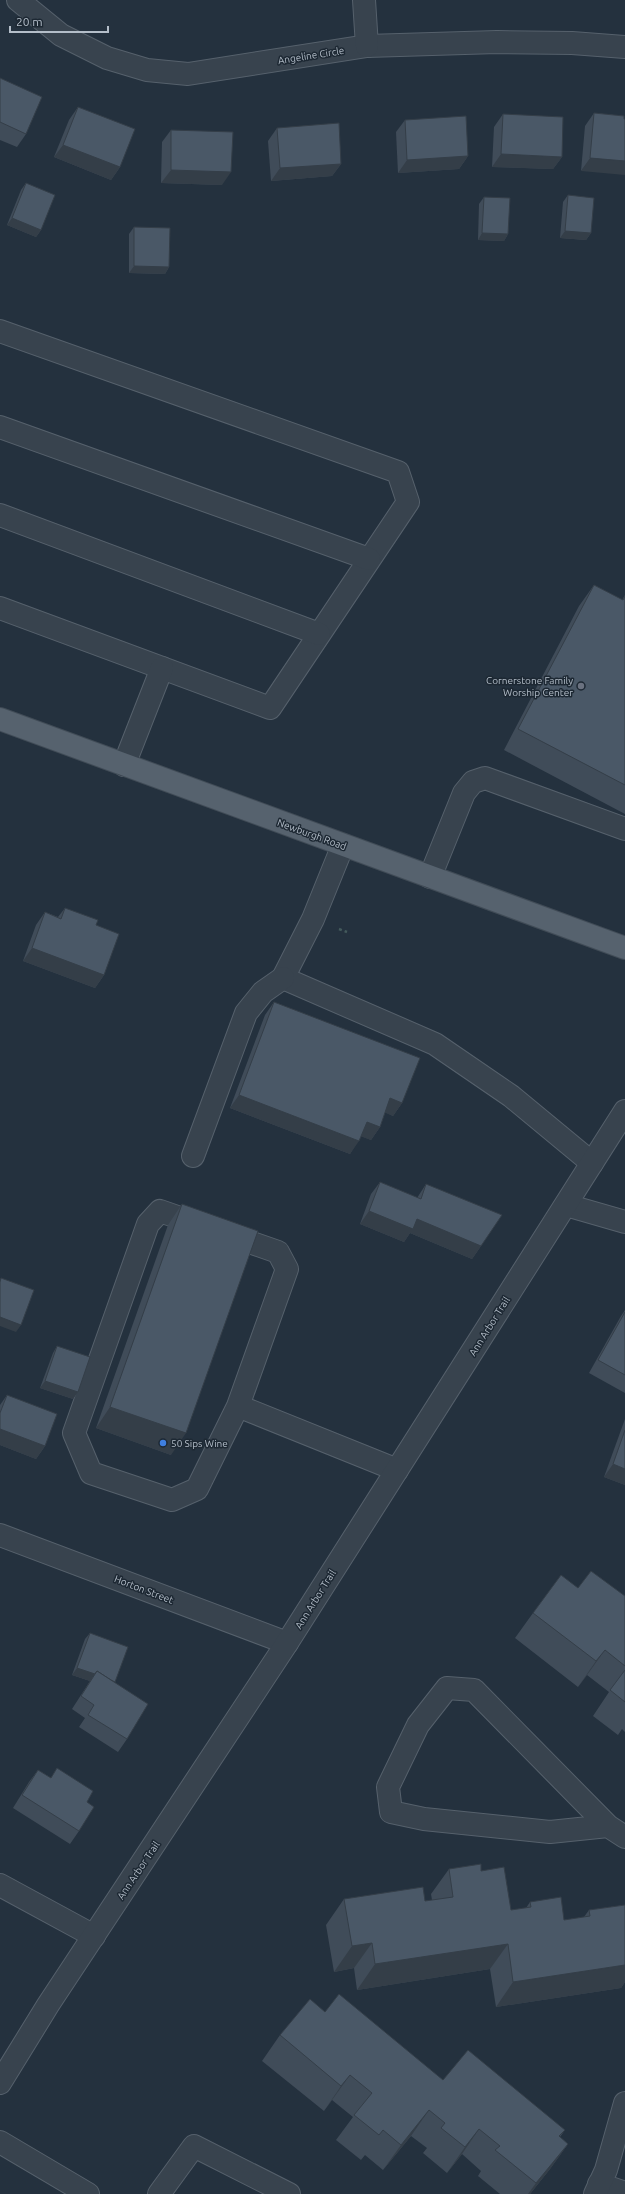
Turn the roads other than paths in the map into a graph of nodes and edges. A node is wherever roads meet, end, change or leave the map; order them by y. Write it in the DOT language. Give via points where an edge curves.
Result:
graph roads {
  1 [pos="18,0"];
  2 [pos="364,0"];
  3 [pos="367,46"];
  4 [pos="625,47"];
  5 [pos="0,331"];
  6 [pos="0,428"];
  7 [pos="0,515"];
  8 [pos="369,559"];
  9 [pos="0,608"];
  10 [pos="319,634"];
  11 [pos="162,668"];
  12 [pos="0,719"];
  13 [pos="124,765"];
  14 [pos="625,829"];
  15 [pos="343,845"];
  16 [pos="430,877"];
  17 [pos="625,948"];
  18 [pos="283,978"];
  19 [pos="625,1111"];
  20 [pos="193,1156"];
  21 [pos="592,1163"];
  22 [pos="566,1205"];
  23 [pos="625,1222"];
  24 [pos="238,1406"];
  25 [pos="397,1470"];
  26 [pos="0,1535"];
  27 [pos="287,1643"];
  28 [pos="616,1832"];
  29 [pos="0,1885"];
  30 [pos="94,1936"];
  31 [pos="0,2083"];
  32 [pos="625,2103"];
  33 [pos="0,2142"];
  34 [pos="597,2189"];
  35 [pos="625,2192"];
  36 [pos="88,2194"];
  37 [pos="159,2194"];
  38 [pos="289,2194"];
  1 -- 3 [label="street, Angeline Circle" via="61,35 107,58 147,70 188,74"];
  2 -- 3 [label="street"];
  3 -- 4 [label="street, Angeline Circle" via="497,42"];
  5 -- 8 [label="street" via="398,472 408,502"];
  6 -- 8 [label="street"];
  7 -- 10 [label="street"];
  8 -- 10 [label="street"];
  9 -- 11 [label="street"];
  10 -- 11 [label="street" via="270,708"];
  11 -- 13 [label="street"];
  12 -- 13 [label="main road, Newburgh Road"];
  13 -- 15 [label="main road, Newburgh Road"];
  14 -- 16 [label="street" via="485,778 473,782 464,793"];
  15 -- 16 [label="main road, Newburgh Road"];
  15 -- 18 [label="street" via="312,919"];
  16 -- 17 [label="main road, Newburgh Road"];
  18 -- 20 [label="street" via="263,992 246,1013"];
  18 -- 21 [label="street" via="435,1044 511,1096"];
  19 -- 21 [label="street, Ann Arbor Trail"];
  21 -- 22 [label="street, Ann Arbor Trail"];
  22 -- 23 [label="street"];
  22 -- 25 [label="street, Ann Arbor Trail"];
  24 -- 24 [label="street" via="288,1269 278,1252 160,1211 148,1224 74,1432 90,1473 172,1500 198,1489"];
  24 -- 25 [label="street"];
  25 -- 27 [label="street, Ann Arbor Trail"];
  26 -- 27 [label="street, Horton Street"];
  27 -- 30 [label="street, Ann Arbor Trail"];
  28 -- 28 [label="street" via="474,1690 447,1688 418,1724 388,1787 391,1812 424,1820 550,1832"];
  29 -- 30 [label="street"];
  30 -- 31 [label="street, Ann Arbor Trail"];
  32 -- 34 [label="street" via="606,2170"];
  33 -- 36 [label="street"];
  34 -- 35 [label="street"];
  37 -- 38 [label="street" via="194,2146"];
}
